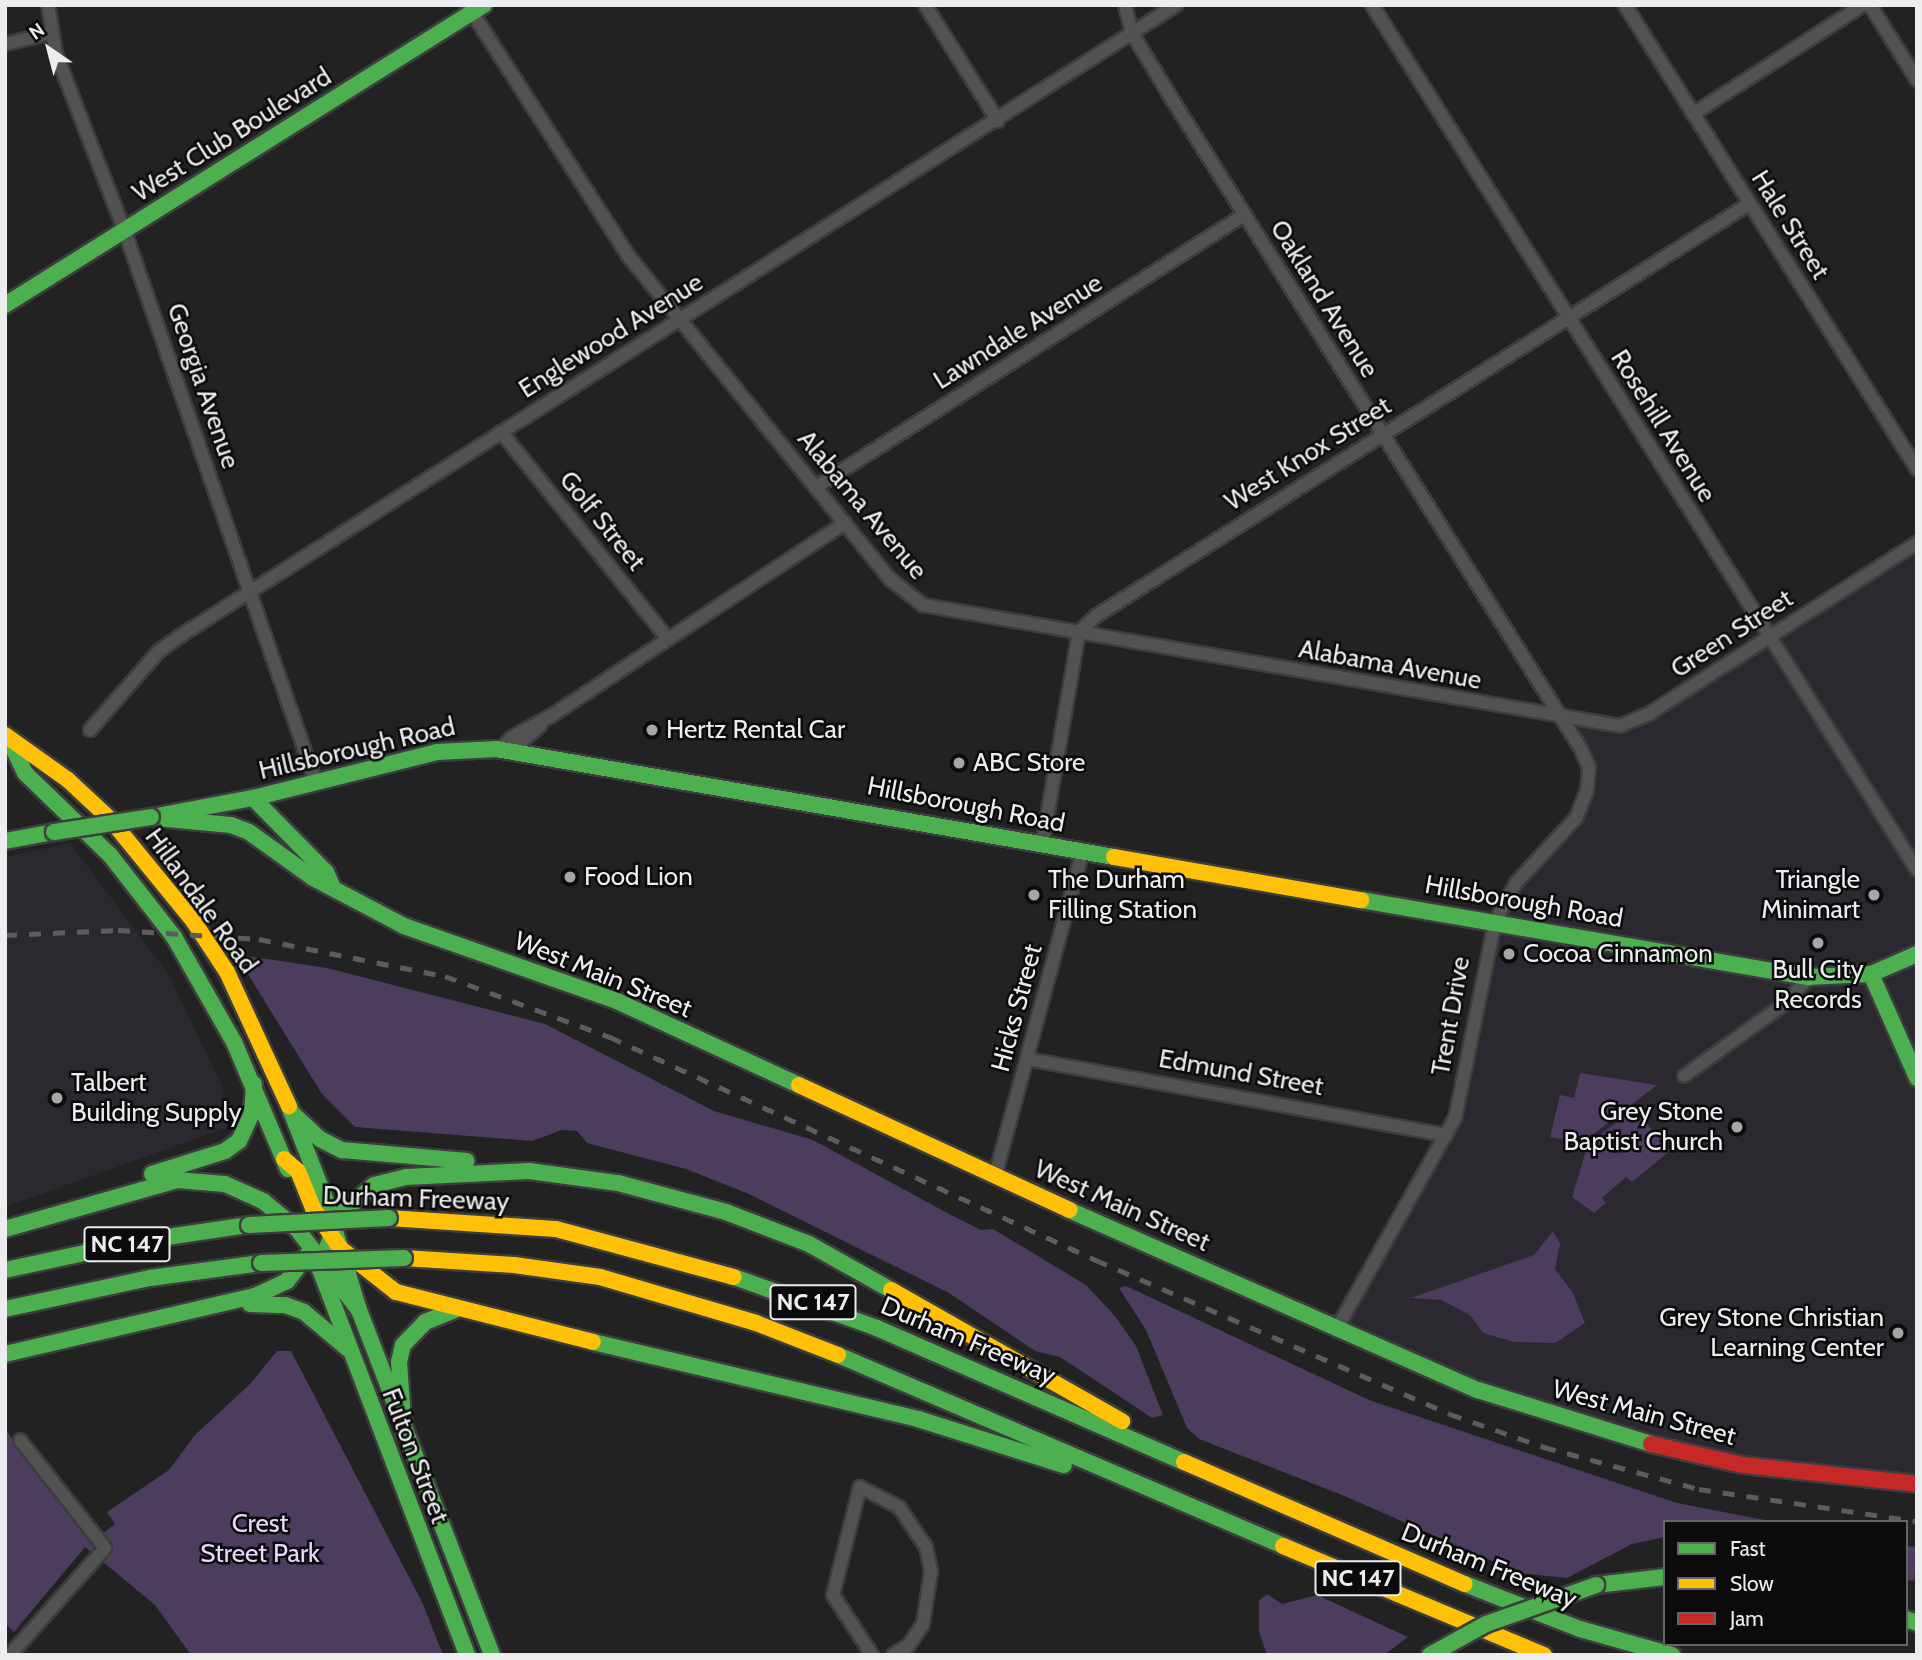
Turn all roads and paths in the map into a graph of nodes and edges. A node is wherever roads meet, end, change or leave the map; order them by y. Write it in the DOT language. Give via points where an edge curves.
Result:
graph roads {
  1 [pos="48,5"];
  2 [pos="925,5"];
  3 [pos="1125,5"];
  4 [pos="1176,5"];
  5 [pos="1372,5"];
  6 [pos="1625,5"];
  7 [pos="1863,5"];
  8 [pos="1870,5"];
  9 [pos="475,8"];
  10 [pos="50,33"];
  11 [pos="1132,33"];
  12 [pos="5,44"];
  13 [pos="1917,80"];
  14 [pos="1693,114"];
  15 [pos="998,121"];
  16 [pos="1749,204"];
  17 [pos="1244,215"];
  18 [pos="125,232"];
  19 [pos="5,305"];
  20 [pos="1568,318"];
  21 [pos="681,319"];
  22 [pos="501,432"];
  23 [pos="1383,433"];
  24 [pos="1917,469"];
  25 [pos="816,487"];
  26 [pos="845,523"];
  27 [pos="1917,543"];
  28 [pos="251,591"];
  29 [pos="1079,632"];
  30 [pos="1770,637"];
  31 [pos="668,639"];
  32 [pos="1560,718"];
  33 [pos="90,730"];
  34 [pos="7,737"];
  35 [pos="505,750"];
  36 [pos="316,783"];
  37 [pos="253,798"];
  38 [pos="150,817"];
  39 [pos="5,841"];
  40 [pos="1042,846"];
  41 [pos="1082,853"];
  42 [pos="1917,870"];
  43 [pos="333,888"];
  44 [pos="1494,922"];
  45 [pos="1917,954"];
  46 [pos="1871,974"];
  47 [pos="1809,976"];
  48 [pos="1027,1059"];
  49 [pos="1684,1076"];
  50 [pos="1917,1079"];
  51 [pos="254,1084"];
  52 [pos="291,1112"];
  53 [pos="1446,1135"];
  54 [pos="284,1159"];
  55 [pos="528,1171"];
  56 [pos="995,1176"];
  57 [pos="76,1208"];
  58 [pos="328,1228"];
  59 [pos="5,1229"];
  60 [pos="340,1248"];
  61 [pos="318,1261"];
  62 [pos="5,1270"];
  63 [pos="352,1292"];
  64 [pos="234,1301"];
  65 [pos="5,1309"];
  66 [pos="359,1310"];
  67 [pos="458,1310"];
  68 [pos="1336,1330"];
  69 [pos="348,1349"];
  70 [pos="5,1354"];
  71 [pos="404,1432"];
  72 [pos="20,1440"];
  73 [pos="1212,1475"];
  74 [pos="1917,1484"];
  75 [pos="1174,1498"];
  76 [pos="1663,1577"];
  77 [pos="10,1655"];
  78 [pos="467,1655"];
  79 [pos="492,1655"];
  80 [pos="872,1655"];
  81 [pos="893,1655"];
  82 [pos="1430,1655"];
  83 [pos="1544,1655"];
  84 [pos="1672,1655"];
  1 -- 10 [label="street, Georgia Avenue"];
  2 -- 15 [label="street"];
  3 -- 11 [label="street, Oakland Avenue"];
  4 -- 11 [label="street, Englewood Avenue"];
  5 -- 20 [label="street, Rosehill Avenue"];
  6 -- 14 [label="street, Hale Street"];
  7 -- 14 [label="street"];
  8 -- 13 [label="street"];
  9 -- 18 [label="main road, West Club Boulevard"];
  9 -- 21 [label="street, Alabama Avenue" via="630,258"];
  10 -- 12 [label="street"];
  10 -- 18 [label="street, Georgia Avenue"];
  11 -- 15 [label="street, Englewood Avenue"];
  11 -- 17 [label="street, Oakland Avenue"];
  14 -- 16 [label="street, Hale Street"];
  15 -- 21 [label="street, Englewood Avenue"];
  16 -- 20 [label="street, West Knox Street"];
  16 -- 24 [label="street, Hale Street"];
  17 -- 23 [label="street, Oakland Avenue"];
  17 -- 25 [label="street, Lawndale Avenue"];
  18 -- 19 [label="main road, West Club Boulevard"];
  18 -- 28 [label="street, Georgia Avenue"];
  20 -- 23 [label="street, West Knox Street"];
  20 -- 30 [label="street, Rosehill Avenue"];
  21 -- 22 [label="street, Englewood Avenue"];
  21 -- 25 [label="street, Alabama Avenue"];
  22 -- 28 [label="street, Englewood Avenue"];
  22 -- 31 [label="street, Golf Street"];
  23 -- 29 [label="street, West Knox Street" via="1096,616"];
  23 -- 32 [label="street, Oakland Avenue"];
  25 -- 26 [label="street, Alabama Avenue"];
  26 -- 29 [label="street, Alabama Avenue" via="891,580 923,605"];
  26 -- 31 [label="street"];
  27 -- 30 [label="street, Green Street"];
  28 -- 33 [label="street, Englewood Avenue" via="159,651"];
  28 -- 36 [label="street, Georgia Avenue"];
  29 -- 32 [label="street, Alabama Avenue"];
  29 -- 40 [label="street"];
  30 -- 32 [label="street, Green Street" via="1628,725"];
  30 -- 42 [label="street, Rosehill Avenue"];
  31 -- 35 [label="street"];
  32 -- 44 [label="street, Trent Drive" via="1588,762 1584,798 1568,829 1516,883"];
  34 -- 51 [label="main road, Hillandale Road" via="25,774 110,855 174,937 211,995"];
  34 -- 52 [label="main road, Hillandale Road" via="68,780 110,819 194,922 249,1015"];
  35 -- 36 [label="main road, Hillsborough Road" via="449,750"];
  35 -- 40 [label="main road, Hillsborough Road" via="813,801"];
  36 -- 37 [label="main road, Hillsborough Road"];
  37 -- 38 [label="main road, Hillsborough Road"];
  37 -- 43 [label="main road, West Main Street" via="326,872"];
  38 -- 39 [label="main road, Hillsborough Road, bridge"];
  38 -- 43 [label="main road, West Main Street" via="231,825"];
  40 -- 41 [label="main road, Hillsborough Road"];
  41 -- 44 [label="main road, Hillsborough Road"];
  41 -- 48 [label="street, Hicks Street"];
  43 -- 56 [label="main road, West Main Street" via="404,926 617,1001"];
  44 -- 47 [label="main road, Hillsborough Road"];
  44 -- 53 [label="street, Trent Drive" via="1461,1094"];
  45 -- 46 [label="main road, Hillsborough Road"];
  46 -- 47 [label="main road, Hillsborough Road"];
  46 -- 50 [label="main road"];
  47 -- 49 [label="street" via="1787,1002"];
  48 -- 53 [label="street, Edmund Street"];
  48 -- 56 [label="street, Hicks Street"];
  51 -- 54 [label="main road, Hillandale Road"];
  51 -- 57 [label="main road" via="246,1131 232,1146 112,1187"];
  52 -- 55 [label="main road" via="320,1139 342,1150 498,1163"];
  52 -- 58 [label="main road, Hillandale Road" via="327,1205"];
  53 -- 68 [label="street, Trent Drive"];
  54 -- 58 [label="main road" via="298,1171"];
  54 -- 61 [label="main road, Hillandale Road"];
  55 -- 58 [label="main road" via="406,1177 374,1185 349,1202"];
  55 -- 73 [label="main road" via="568,1174 668,1195 809,1244 1186,1455"];
  56 -- 68 [label="main road, West Main Street"];
  57 -- 59 [label="main road"];
  57 -- 61 [label="main road" via="177,1181 225,1184 275,1210"];
  58 -- 60 [label="main road, Hillandale Road"];
  58 -- 61 [label="main road"];
  60 -- 63 [label="main road, Hillandale Road"];
  60 -- 67 [label="main road" via="396,1292"];
  61 -- 64 [label="main road" via="300,1268 278,1287"];
  61 -- 66 [label="main road"];
  61 -- 69 [label="main road, Fulton Street"];
  62 -- 73 [label="main road, Durham Freeway / NC 147, bridge" via="140,1241 249,1225 389,1218 556,1229 761,1284 877,1328"];
  63 -- 66 [label="main road, Fulton Street"];
  64 -- 69 [label="main road" via="285,1305 304,1312"];
  64 -- 70 [label="main road"];
  65 -- 75 [label="main road, NC 147, bridge" via="150,1278 261,1263 404,1258 573,1272 667,1294 824,1348"];
  66 -- 71 [label="main road, Fulton Street"];
  67 -- 71 [label="main road" via="425,1321 403,1345"];
  67 -- 75 [label="main road" via="919,1419 1046,1458 1116,1486"];
  68 -- 74 [label="main road, West Main Street" via="1478,1390 1643,1442 1805,1475"];
  69 -- 78 [label="main road, Fulton Street"];
  71 -- 79 [label="main road, Fulton Street"];
  72 -- 77 [label="street" via="104,1548"];
  73 -- 84 [label="main road, Durham Freeway / NC 147" via="1549,1618"];
  75 -- 83 [label="main road, NC 147" via="1436,1613"];
  76 -- 82 [label="main road, bridge" via="1596,1585 1486,1624"];
  80 -- 81 [label="street" via="833,1595 860,1487 879,1493 907,1517 926,1547 931,1571 923,1624 908,1646"];
}
